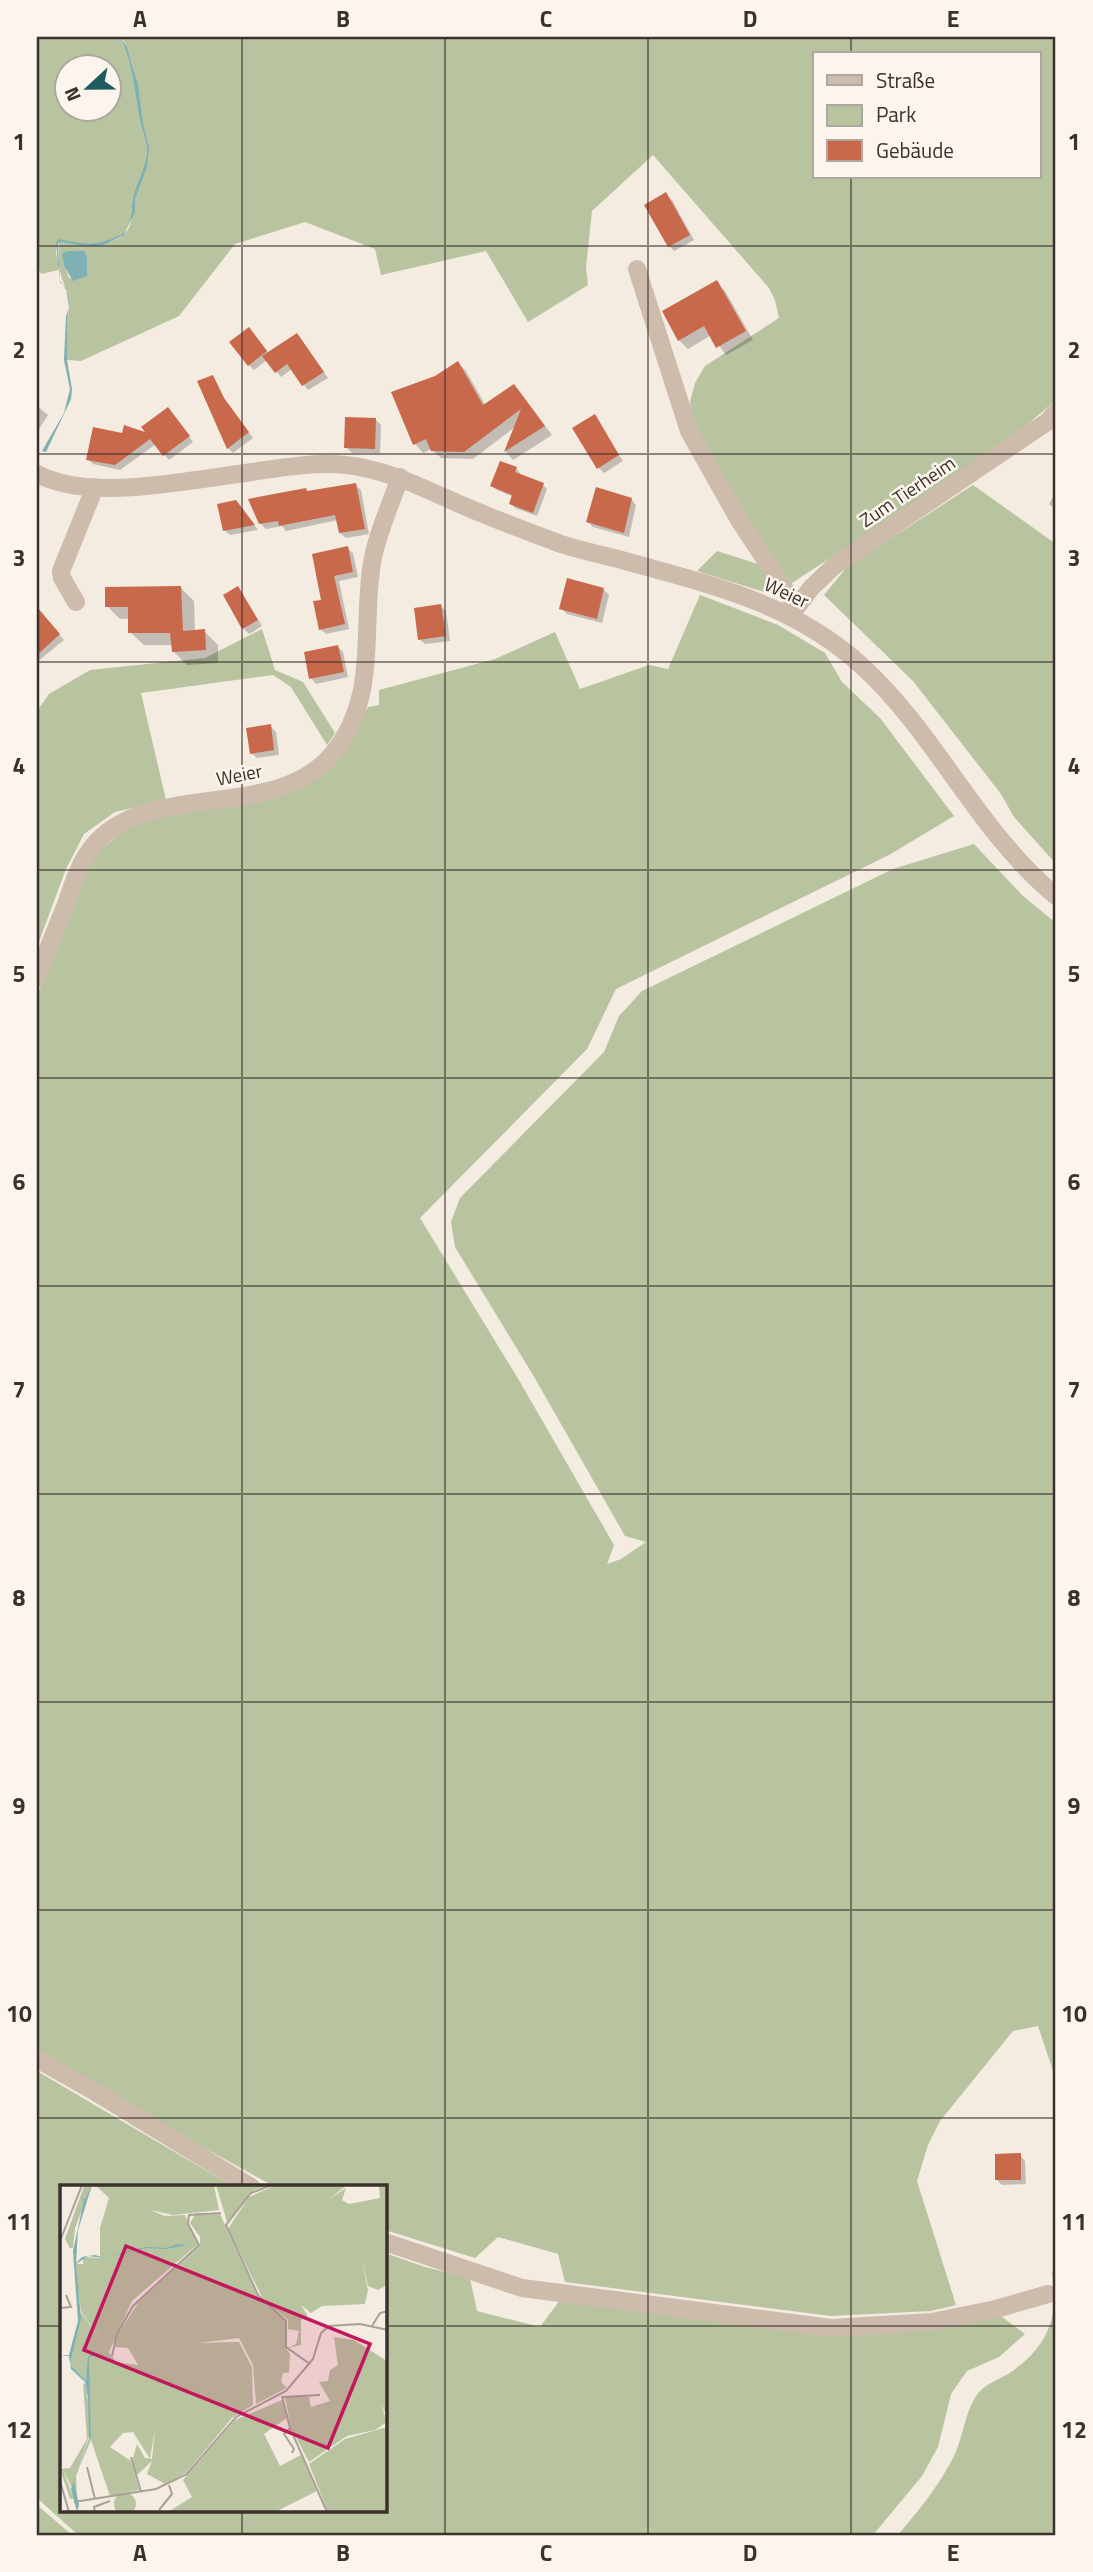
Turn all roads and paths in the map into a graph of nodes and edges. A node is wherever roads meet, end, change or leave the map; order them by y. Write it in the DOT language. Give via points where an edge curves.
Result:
graph roads {
  1 [pos="637,269"];
  2 [pos="1053,421"];
  3 [pos="37,474"];
  4 [pos="400,477"];
  5 [pos="96,487"];
  6 [pos="76,603"];
  7 [pos="793,610"];
  8 [pos="1056,896"];
  9 [pos="37,978"];
  10 [pos="37,2059"];
  11 [pos="248,2185"];
  12 [pos="387,2243"];
  13 [pos="1048,2294"];
  1 -- 7 [label="street" via="689,431"];
  2 -- 7 [label="street, Zum Tierheim" via="834,566"];
  3 -- 5 [label="street, Weier" via="76,487"];
  4 -- 5 [label="street, Weier" via="318,464 168,484"];
  4 -- 7 [label="street, Weier" via="564,545"];
  4 -- 9 [label="street, Weier" via="372,561 362,698 349,731 333,754 310,775 262,793 151,811 106,833 81,864"];
  5 -- 6 [label="street" via="61,571"];
  7 -- 8 [label="street, Weier" via="863,666 902,707 986,822 1032,876"];
  10 -- 11 [label="street"];
  12 -- 13 [label="street" via="522,2288 831,2328 932,2322"];
}
